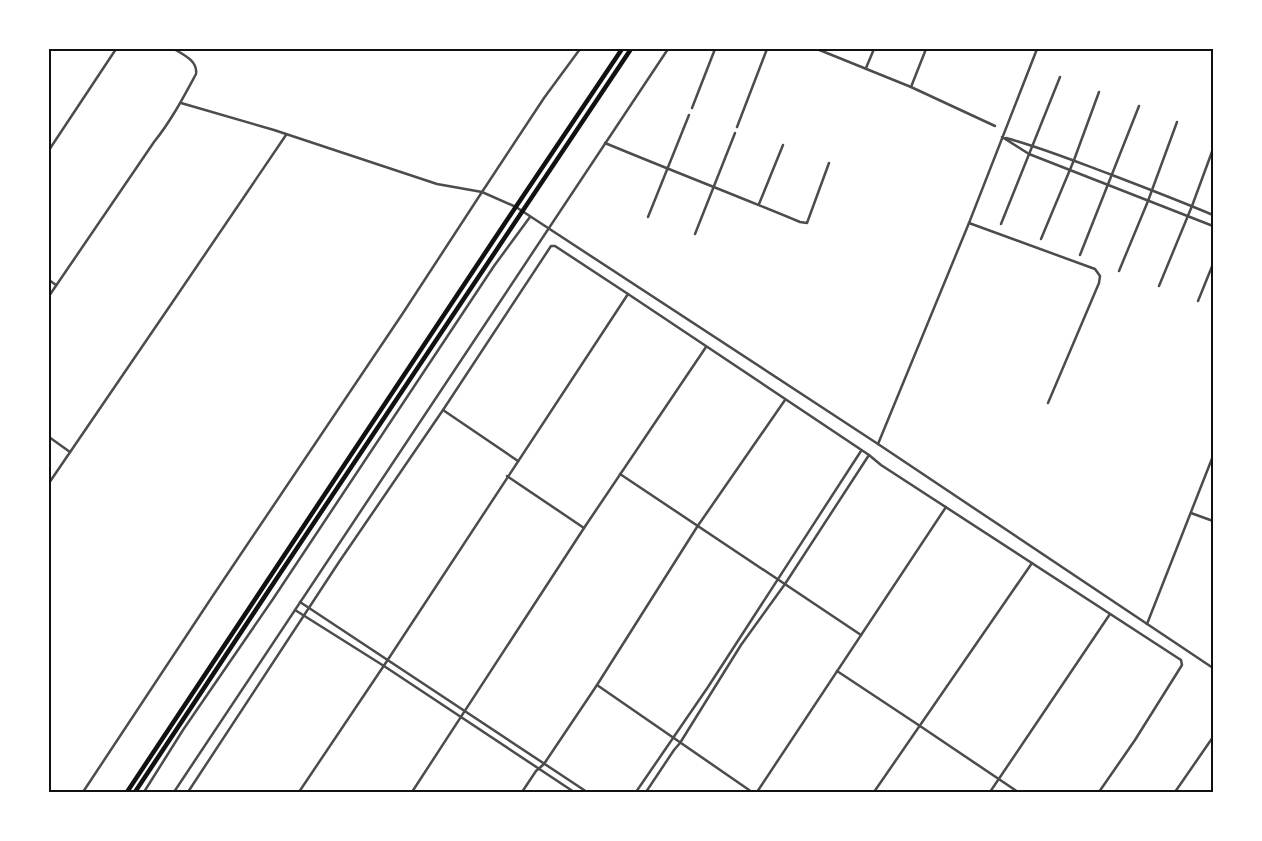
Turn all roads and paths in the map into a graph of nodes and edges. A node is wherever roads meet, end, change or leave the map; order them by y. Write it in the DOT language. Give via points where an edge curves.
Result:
graph roads {
  1 [pos="116,49"];
  2 [pos="174,49"];
  3 [pos="580,49"];
  4 [pos="622,49"];
  5 [pos="631,49"];
  6 [pos="668,49"];
  7 [pos="715,49"];
  8 [pos="767,49"];
  9 [pos="820,49"];
  10 [pos="874,49"];
  11 [pos="926,49"];
  12 [pos="1037,49"];
  13 [pos="866,69"];
  14 [pos="1060,77"];
  15 [pos="912,87"];
  16 [pos="1099,92"];
  17 [pos="181,103"];
  18 [pos="1139,106"];
  19 [pos="692,108"];
  20 [pos="689,116"];
  21 [pos="1177,122"];
  22 [pos="994,126"];
  23 [pos="737,127"];
  24 [pos="735,133"];
  25 [pos="286,134"];
  26 [pos="1002,138"];
  27 [pos="605,143"];
  28 [pos="1033,145"];
  29 [pos="783,146"];
  30 [pos="1213,149"];
  31 [pos="49,150"];
  32 [pos="1029,154"];
  33 [pos="1074,160"];
  34 [pos="829,163"];
  35 [pos="668,169"];
  36 [pos="1069,170"];
  37 [pos="1111,175"];
  38 [pos="1108,185"];
  39 [pos="713,187"];
  40 [pos="1152,190"];
  41 [pos="482,192"];
  42 [pos="1148,200"];
  43 [pos="759,205"];
  44 [pos="1192,206"];
  45 [pos="516,207"];
  46 [pos="523,211"];
  47 [pos="1213,215"];
  48 [pos="1187,216"];
  49 [pos="530,217"];
  50 [pos="648,217"];
  51 [pos="969,223"];
  52 [pos="1001,224"];
  53 [pos="1213,226"];
  54 [pos="548,228"];
  55 [pos="695,234"];
  56 [pos="1041,240"];
  57 [pos="1080,255"];
  58 [pos="1213,264"];
  59 [pos="1119,271"];
  60 [pos="49,280"];
  61 [pos="56,285"];
  62 [pos="1159,286"];
  63 [pos="628,294"];
  64 [pos="49,296"];
  65 [pos="1198,302"];
  66 [pos="706,347"];
  67 [pos="785,400"];
  68 [pos="1048,403"];
  69 [pos="443,410"];
  70 [pos="49,437"];
  71 [pos="878,444"];
  72 [pos="861,451"];
  73 [pos="70,452"];
  74 [pos="869,456"];
  75 [pos="1213,456"];
  76 [pos="518,461"];
  77 [pos="620,474"];
  78 [pos="508,476"];
  79 [pos="49,483"];
  80 [pos="946,507"];
  81 [pos="1191,513"];
  82 [pos="1213,521"];
  83 [pos="697,527"];
  84 [pos="584,528"];
  85 [pos="1032,563"];
  86 [pos="778,579"];
  87 [pos="785,584"];
  88 [pos="300,602"];
  89 [pos="309,608"];
  90 [pos="295,610"];
  91 [pos="1110,614"];
  92 [pos="304,616"];
  93 [pos="1147,624"];
  94 [pos="861,635"];
  95 [pos="387,661"];
  96 [pos="384,666"];
  97 [pos="1213,668"];
  98 [pos="837,671"];
  99 [pos="597,684"];
  100 [pos="465,711"];
  101 [pos="461,718"];
  102 [pos="920,726"];
  103 [pos="1213,737"];
  104 [pos="672,738"];
  105 [pos="680,743"];
  106 [pos="544,764"];
  107 [pos="539,769"];
  108 [pos="998,780"];
  109 [pos="83,792"];
  110 [pos="127,792"];
  111 [pos="135,792"];
  112 [pos="144,792"];
  113 [pos="174,792"];
  114 [pos="188,792"];
  115 [pos="299,792"];
  116 [pos="412,792"];
  117 [pos="522,792"];
  118 [pos="574,792"];
  119 [pos="587,792"];
  120 [pos="636,792"];
  121 [pos="646,792"];
  122 [pos="752,792"];
  123 [pos="757,792"];
  124 [pos="874,792"];
  125 [pos="990,792"];
  126 [pos="1018,792"];
  127 [pos="1099,792"];
  128 [pos="1175,792"];
  1 -- 31 [label="street"];
  2 -- 17 [label="street" via="192,61 196,69"];
  3 -- 41 [label="street"];
  4 -- 45 [label="highway"];
  5 -- 46 [label="highway"];
  6 -- 27 [label="street"];
  7 -- 19 [label="street"];
  8 -- 23 [label="street"];
  9 -- 13 [label="street"];
  10 -- 13 [label="street"];
  11 -- 15 [label="street"];
  12 -- 26 [label="street"];
  13 -- 15 [label="street"];
  14 -- 28 [label="street"];
  15 -- 22 [label="street"];
  16 -- 33 [label="street"];
  17 -- 25 [label="street"];
  17 -- 61 [label="street"];
  18 -- 37 [label="street"];
  20 -- 35 [label="street"];
  21 -- 40 [label="street"];
  24 -- 39 [label="street"];
  25 -- 41 [label="street" via="437,184"];
  25 -- 73 [label="street"];
  26 -- 28 [label="street"];
  26 -- 32 [label="street"];
  26 -- 51 [label="street"];
  27 -- 35 [label="street"];
  27 -- 54 [label="street"];
  28 -- 32 [label="street"];
  28 -- 33 [label="street"];
  29 -- 43 [label="street"];
  30 -- 44 [label="street"];
  32 -- 36 [label="street"];
  32 -- 52 [label="street"];
  33 -- 36 [label="street"];
  33 -- 37 [label="street"];
  34 -- 43 [label="street" via="807,223"];
  35 -- 39 [label="street"];
  35 -- 50 [label="street"];
  36 -- 38 [label="street"];
  36 -- 56 [label="street"];
  37 -- 38 [label="street"];
  37 -- 40 [label="street"];
  38 -- 42 [label="street"];
  38 -- 57 [label="street"];
  39 -- 43 [label="street"];
  39 -- 55 [label="street"];
  40 -- 42 [label="street"];
  40 -- 44 [label="street"];
  41 -- 45 [label="street"];
  41 -- 109 [label="street"];
  42 -- 48 [label="street"];
  42 -- 59 [label="street"];
  44 -- 47 [label="street"];
  44 -- 48 [label="street"];
  45 -- 46 [label="street"];
  45 -- 110 [label="highway"];
  46 -- 49 [label="street"];
  46 -- 111 [label="highway"];
  48 -- 53 [label="street"];
  48 -- 62 [label="street"];
  49 -- 54 [label="street"];
  49 -- 112 [label="street" via="494,266"];
  51 -- 68 [label="street" via="1095,269 1100,276"];
  51 -- 71 [label="street"];
  54 -- 71 [label="street"];
  54 -- 88 [label="street"];
  58 -- 65 [label="street"];
  60 -- 61 [label="street"];
  61 -- 64 [label="street"];
  63 -- 66 [label="street"];
  63 -- 69 [label="street" via="551,246"];
  63 -- 76 [label="street"];
  66 -- 67 [label="street"];
  66 -- 77 [label="street"];
  67 -- 72 [label="street"];
  67 -- 83 [label="street"];
  69 -- 76 [label="street"];
  69 -- 89 [label="street"];
  70 -- 73 [label="street"];
  71 -- 93 [label="street"];
  72 -- 74 [label="street"];
  72 -- 86 [label="street"];
  73 -- 79 [label="street"];
  74 -- 80 [label="street"];
  74 -- 87 [label="street"];
  75 -- 81 [label="street"];
  76 -- 78 [label="street"];
  77 -- 83 [label="street"];
  77 -- 84 [label="street"];
  78 -- 84 [label="street"];
  78 -- 95 [label="street"];
  80 -- 85 [label="street"];
  80 -- 94 [label="street"];
  81 -- 82 [label="street"];
  81 -- 93 [label="street"];
  83 -- 86 [label="street"];
  83 -- 99 [label="street"];
  84 -- 100 [label="street"];
  85 -- 91 [label="street"];
  85 -- 102 [label="street"];
  86 -- 87 [label="street"];
  86 -- 104 [label="street"];
  87 -- 94 [label="street"];
  87 -- 105 [label="street" via="741,645"];
  88 -- 89 [label="street"];
  88 -- 90 [label="street"];
  89 -- 92 [label="street"];
  89 -- 95 [label="street"];
  90 -- 92 [label="street"];
  90 -- 113 [label="street"];
  91 -- 108 [label="street"];
  91 -- 127 [label="street" via="1181,660 1182,665"];
  92 -- 96 [label="street"];
  92 -- 114 [label="street"];
  93 -- 97 [label="street"];
  94 -- 98 [label="street"];
  95 -- 96 [label="street"];
  95 -- 100 [label="street"];
  96 -- 101 [label="street"];
  96 -- 115 [label="street"];
  98 -- 102 [label="street"];
  98 -- 123 [label="street"];
  99 -- 104 [label="street"];
  99 -- 106 [label="street"];
  100 -- 101 [label="street"];
  100 -- 106 [label="street"];
  101 -- 107 [label="street"];
  101 -- 116 [label="street"];
  102 -- 108 [label="street"];
  102 -- 124 [label="street"];
  103 -- 128 [label="street"];
  104 -- 105 [label="street"];
  104 -- 120 [label="street"];
  105 -- 121 [label="street"];
  105 -- 122 [label="street"];
  106 -- 107 [label="street"];
  106 -- 119 [label="street"];
  107 -- 117 [label="street"];
  107 -- 118 [label="street"];
  108 -- 125 [label="street"];
  108 -- 126 [label="street"];
}
